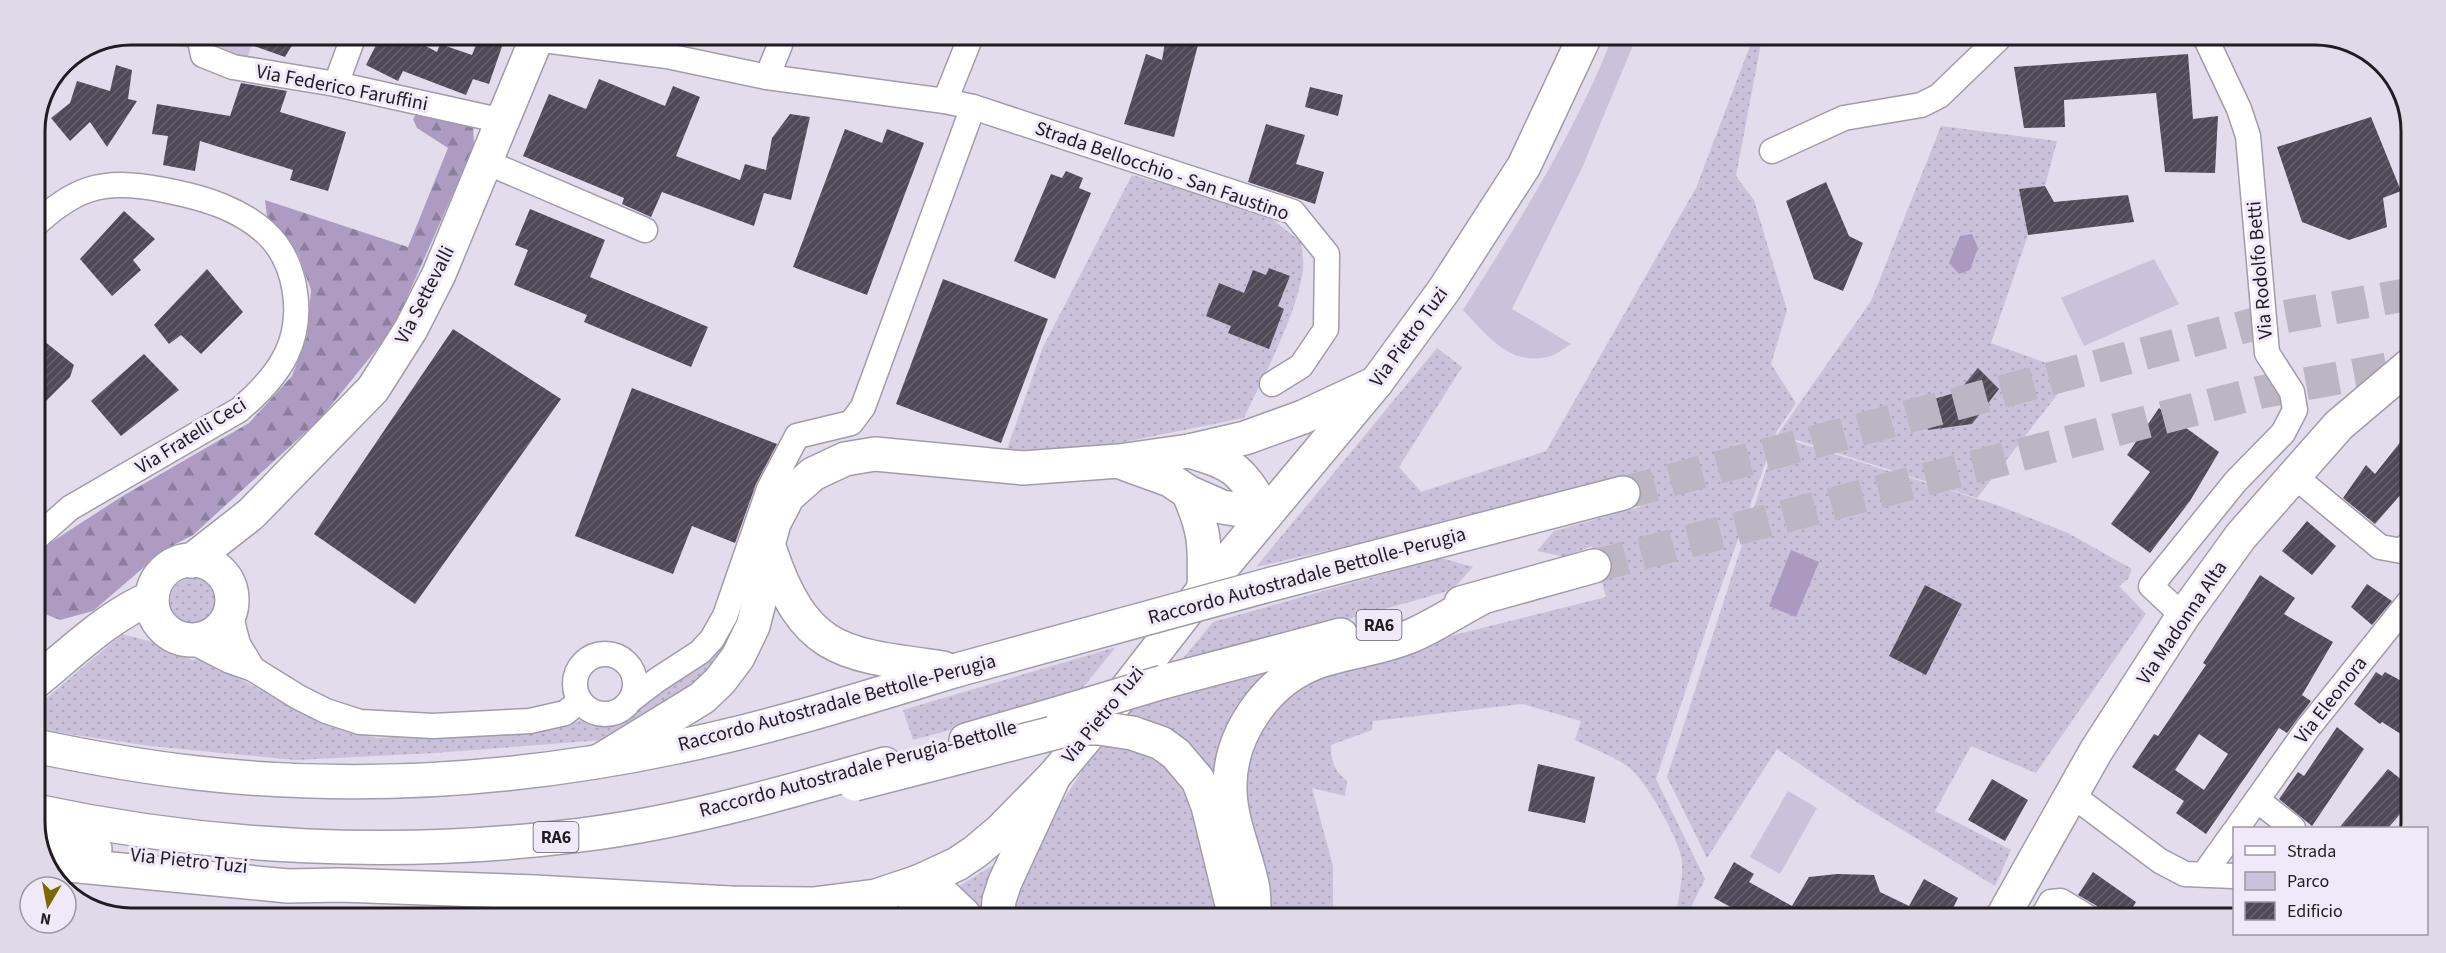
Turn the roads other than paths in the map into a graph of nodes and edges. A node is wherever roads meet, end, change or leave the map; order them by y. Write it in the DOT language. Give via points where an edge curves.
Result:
graph roads {
  1 [pos="201,45"];
  2 [pos="350,45"];
  3 [pos="534,45"];
  4 [pos="592,45"];
  5 [pos="780,45"];
  6 [pos="967,45"];
  7 [pos="1581,45"];
  8 [pos="1992,45"];
  9 [pos="2209,45"];
  10 [pos="767,77"];
  11 [pos="336,84"];
  12 [pos="945,101"];
  13 [pos="973,107"];
  14 [pos="503,121"];
  15 [pos="1772,151"];
  16 [pos="486,162"];
  17 [pos="45,215"];
  18 [pos="645,230"];
  19 [pos="2401,373"];
  20 [pos="1377,383"];
  21 [pos="1272,384"];
  22 [pos="1189,451"];
  23 [pos="1119,461"];
  24 [pos="2293,475"];
  25 [pos="1188,492"];
  26 [pos="1623,493"];
  27 [pos="251,514"];
  28 [pos="1266,514"];
  29 [pos="45,530"];
  30 [pos="768,545"];
  31 [pos="2401,550"];
  32 [pos="191,561"];
  33 [pos="1594,566"];
  34 [pos="223,575"];
  35 [pos="1204,589"];
  36 [pos="1481,598"];
  37 [pos="156,611"];
  38 [pos="2401,612"];
  39 [pos="230,613"];
  40 [pos="2183,616"];
  41 [pos="189,640"];
  42 [pos="625,661"];
  43 [pos="682,663"];
  44 [pos="253,669"];
  45 [pos="957,670"];
  46 [pos="45,674"];
  47 [pos="632,699"];
  48 [pos="580,701"];
  49 [pos="45,748"];
  50 [pos="602,760"];
  51 [pos="1054,776"];
  52 [pos="2072,795"];
  53 [pos="764,799"];
  54 [pos="2257,800"];
  55 [pos="45,813"];
  56 [pos="2238,827"];
  57 [pos="2292,827"];
  58 [pos="2233,834"];
  59 [pos="47,838"];
  60 [pos="56,863"];
  61 [pos="63,874"];
  62 [pos="164,874"];
  63 [pos="2204,874"];
  64 [pos="2233,876"];
  65 [pos="202,878"];
  66 [pos="918,882"];
  67 [pos="340,885"];
  68 [pos="636,898"];
  69 [pos="729,903"];
  70 [pos="539,907"];
  71 [pos="438,908"];
  72 [pos="603,908"];
  73 [pos="750,908"];
  74 [pos="916,908"];
  75 [pos="957,908"];
  76 [pos="998,908"];
  77 [pos="1232,908"];
  78 [pos="1254,908"];
  79 [pos="2008,908"];
  80 [pos="2048,908"];
  81 [pos="2073,908"];
  1 -- 11 [label="street, Via Federico Faruffini" via="203,55 233,67"];
  2 -- 11 [label="street"];
  3 -- 14 [label="main road, Via Settevalli"];
  4 -- 10 [label="street, Strada Bellocchio - San Faustino"];
  5 -- 10 [label="street"];
  6 -- 12 [label="street"];
  7 -- 20 [label="main road, Via Pietro Tuzi" via="1524,166 1444,290"];
  8 -- 15 [label="street" via="1939,96 1920,105 1844,118"];
  9 -- 40 [label="street, Via Rodolfo Betti" via="2248,136 2267,352 2292,392 2295,410 2283,433 2236,481 2151,586"];
  10 -- 12 [label="street, Strada Bellocchio - San Faustino"];
  11 -- 14 [label="street, Via Federico Faruffini"];
  12 -- 13 [label="street, Strada Bellocchio - San Faustino"];
  13 -- 21 [label="street, Strada Bellocchio - San Faustino" via="1293,212 1327,254 1326,330 1301,366"];
  13 -- 43 [label="street" via="862,407 851,423 797,436 769,489 725,616 706,646"];
  14 -- 16 [label="main road, Via Settevalli"];
  16 -- 18 [label="street"];
  16 -- 27 [label="main road, Via Settevalli" via="439,274 411,329 373,389"];
  17 -- 29 [label="street, Via Fratelli Ceci" via="88,190 116,185 147,187 224,206 265,232 282,251 290,268 296,311 287,353 260,392 239,410 70,508"];
  19 -- 24 [label="main road, Via Madonna Alta" via="2339,425"];
  20 -- 22 [label="main road" via="1303,417"];
  20 -- 28 [label="main road, Via Pietro Tuzi"];
  22 -- 23 [label="main road"];
  22 -- 28 [label="main road" via="1237,469"];
  23 -- 25 [label="main road" via="1170,480"];
  23 -- 30 [label="main road" via="1023,468 875,454 845,459 813,474 788,496"];
  24 -- 31 [label="street" via="2380,547"];
  24 -- 40 [label="main road, Via Madonna Alta" via="2241,536"];
  25 -- 28 [label="main road" via="1222,507"];
  25 -- 35 [label="main road" via="1205,542"];
  26 -- 45 [label="main road, Raccordo Autostradale Bettolle-Perugia, bridge"];
  27 -- 32 [label="main road, Via Settevalli"];
  27 -- 34 [label="main road, Via Settevalli" via="233,543"];
  28 -- 35 [label="main road, Via Pietro Tuzi"];
  30 -- 45 [label="main road" via="789,600 822,637 878,660"];
  30 -- 50 [label="main road" via="753,626 738,657 720,681 702,698"];
  32 -- 34 [label="main road" via="203,562"];
  32 -- 37 [label="main road, Via Settevalli" via="179,563 160,576"];
  33 -- 36 [label="main road, Raccordo Autostradale Perugia-Bettolle / RA6"];
  34 -- 39 [label="main road" via="231,593"];
  35 -- 51 [label="main road, Via Pietro Tuzi"];
  36 -- 53 [label="main road, Raccordo Autostradale Perugia-Bettolle / RA6, bridge" via="1163,682"];
  36 -- 78 [label="main road" via="1412,636 1318,662 1287,679 1262,700 1246,723 1237,748 1230,791 1253,889"];
  37 -- 41 [label="main road" via="168,632"];
  37 -- 46 [label="main road" via="135,604"];
  38 -- 54 [label="street, Via Eleonora" via="2308,728"];
  39 -- 41 [label="main road" via="214,634"];
  39 -- 44 [label="street" via="238,644"];
  40 -- 52 [label="main road, Via Madonna Alta"];
  41 -- 44 [label="street"];
  42 -- 43 [label="street" via="661,667"];
  42 -- 47 [label="street" via="635,678"];
  42 -- 48 [label="street" via="608,654 585,663 575,683"];
  43 -- 47 [label="street"];
  44 -- 48 [label="street" via="326,711 360,722 392,726 530,721 565,714"];
  45 -- 50 [label="main road, Raccordo Autostradale Bettolle-Perugia" via="766,725"];
  47 -- 48 [label="street" via="626,707 607,715 587,709"];
  49 -- 50 [label="main road, Raccordo Autostradale Bettolle-Perugia" via="198,773 319,781 494,775"];
  51 -- 66 [label="main road, Via Pietro Tuzi" via="975,852"];
  51 -- 76 [label="main road" via="1005,882"];
  52 -- 63 [label="street" via="2160,861 2185,874"];
  52 -- 79 [label="main road, Via Madonna Alta"];
  53 -- 55 [label="main road, Raccordo Autostradale Perugia-Bettolle / RA6" via="581,835 430,847 243,842"];
  53 -- 77 [label="main road, bridge" via="855,784 1073,728 1132,733 1161,743 1198,780"];
  54 -- 56 [label="street, Via Eleonora"];
  54 -- 57 [label="street"];
  58 -- 63 [label="street, Via Eleonora"];
  59 -- 67 [label="main road, Via Pietro Tuzi" via="170,862 290,870"];
  60 -- 62 [label="main road, Via Pietro Tuzi"];
  61 -- 62 [label="main road"];
  62 -- 65 [label="main road, Via Pietro Tuzi"];
  63 -- 64 [label="street"];
  65 -- 67 [label="main road, Via Pietro Tuzi"];
  65 -- 71 [label="main road" via="320,894 398,899"];
  66 -- 69 [label="main road, Via Pietro Tuzi" via="876,896 813,904"];
  66 -- 74 [label="main road"];
  66 -- 75 [label="main road" via="940,892"];
  67 -- 70 [label="main road, Via Pietro Tuzi"];
  68 -- 69 [label="main road, Via Pietro Tuzi"];
  68 -- 70 [label="main road, Via Pietro Tuzi"];
  68 -- 72 [label="main road"];
  69 -- 73 [label="main road"];
  80 -- 81 [label="street" via="2051,902 2061,901"];
}
